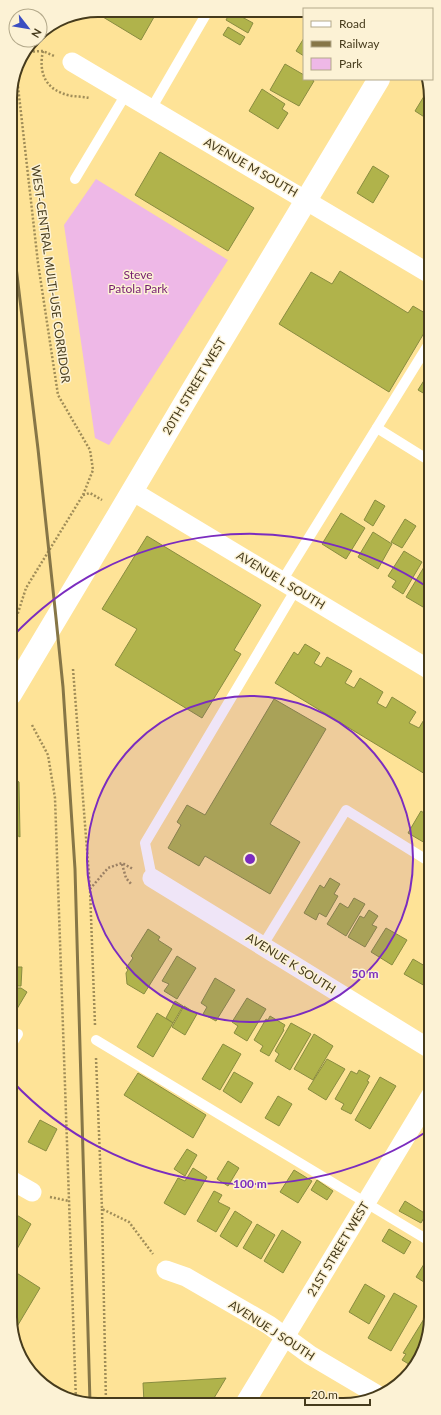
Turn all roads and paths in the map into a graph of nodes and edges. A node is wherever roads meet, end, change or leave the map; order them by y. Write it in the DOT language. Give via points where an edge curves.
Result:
graph roads {
  1 [pos="205,17"];
  2 [pos="32,52"];
  3 [pos="72,62"];
  4 [pos="378,80"];
  5 [pos="18,88"];
  6 [pos="126,94"];
  7 [pos="90,98"];
  8 [pos="151,109"];
  9 [pos="75,179"];
  10 [pos="306,200"];
  11 [pos="424,270"];
  12 [pos="424,352"];
  13 [pos="377,428"];
  14 [pos="424,457"];
  15 [pos="132,491"];
  16 [pos="289,585"];
  17 [pos="17,616"];
  18 [pos="424,666"];
  19 [pos="73,669"];
  20 [pos="17,684"];
  21 [pos="32,725"];
  22 [pos="424,858"];
  23 [pos="122,863"];
  24 [pos="152,878"];
  25 [pos="133,886"];
  26 [pos="90,889"];
  27 [pos="263,945"];
  28 [pos="96,1040"];
  29 [pos="424,1045"];
  30 [pos="424,1107"];
  31 [pos="17,1183"];
  32 [pos="32,1192"];
  33 [pos="366,1203"];
  34 [pos="102,1210"];
  35 [pos="424,1238"];
  36 [pos="166,1270"];
  37 [pos="286,1338"];
  38 [pos="373,1392"];
  39 [pos="76,1395"];
  40 [pos="106,1398"];
  41 [pos="248,1398"];
  1 -- 8 [label="lane"];
  2 -- 7 [label="path" via="43,52 42,73 51,87 62,94"];
  3 -- 6 [label="street, AVENUE M SOUTH"];
  4 -- 10 [label="main road, 20TH STREET WEST"];
  5 -- 17 [label="path, WEST-CENTRAL MULTI-USE CORRIDOR" via="38,263 58,395 90,450 93,470 83,495 26,588"];
  6 -- 8 [label="street, AVENUE M SOUTH"];
  6 -- 9 [label="lane"];
  8 -- 10 [label="street, AVENUE M SOUTH"];
  10 -- 11 [label="street, AVENUE M SOUTH"];
  10 -- 15 [label="main road, 20TH STREET WEST"];
  12 -- 13 [label="lane"];
  13 -- 14 [label="lane"];
  13 -- 16 [label="lane"];
  15 -- 16 [label="street, AVENUE L SOUTH"];
  15 -- 20 [label="main road, 20TH STREET WEST"];
  16 -- 18 [label="street, AVENUE L SOUTH"];
  16 -- 24 [label="lane" via="145,843"];
  19 -- 26 [label="path"];
  21 -- 39 [label="path" via="48,755 54,798"];
  22 -- 27 [label="lane" via="346,810"];
  23 -- 25 [label="path" via="126,878"];
  24 -- 27 [label="street, AVENUE K SOUTH"];
  27 -- 29 [label="street, AVENUE K SOUTH"];
  28 -- 33 [label="lane"];
  30 -- 33 [label="street, 21ST STREET WEST"];
  31 -- 32 [label="street"];
  33 -- 35 [label="lane"];
  33 -- 37 [label="street, 21ST STREET WEST"];
  34 -- 40 [label="path"];
  36 -- 37 [label="street, AVENUE J SOUTH" via="186,1277"];
  37 -- 38 [label="street, AVENUE J SOUTH"];
  37 -- 41 [label="street, 21ST STREET WEST"];
}
